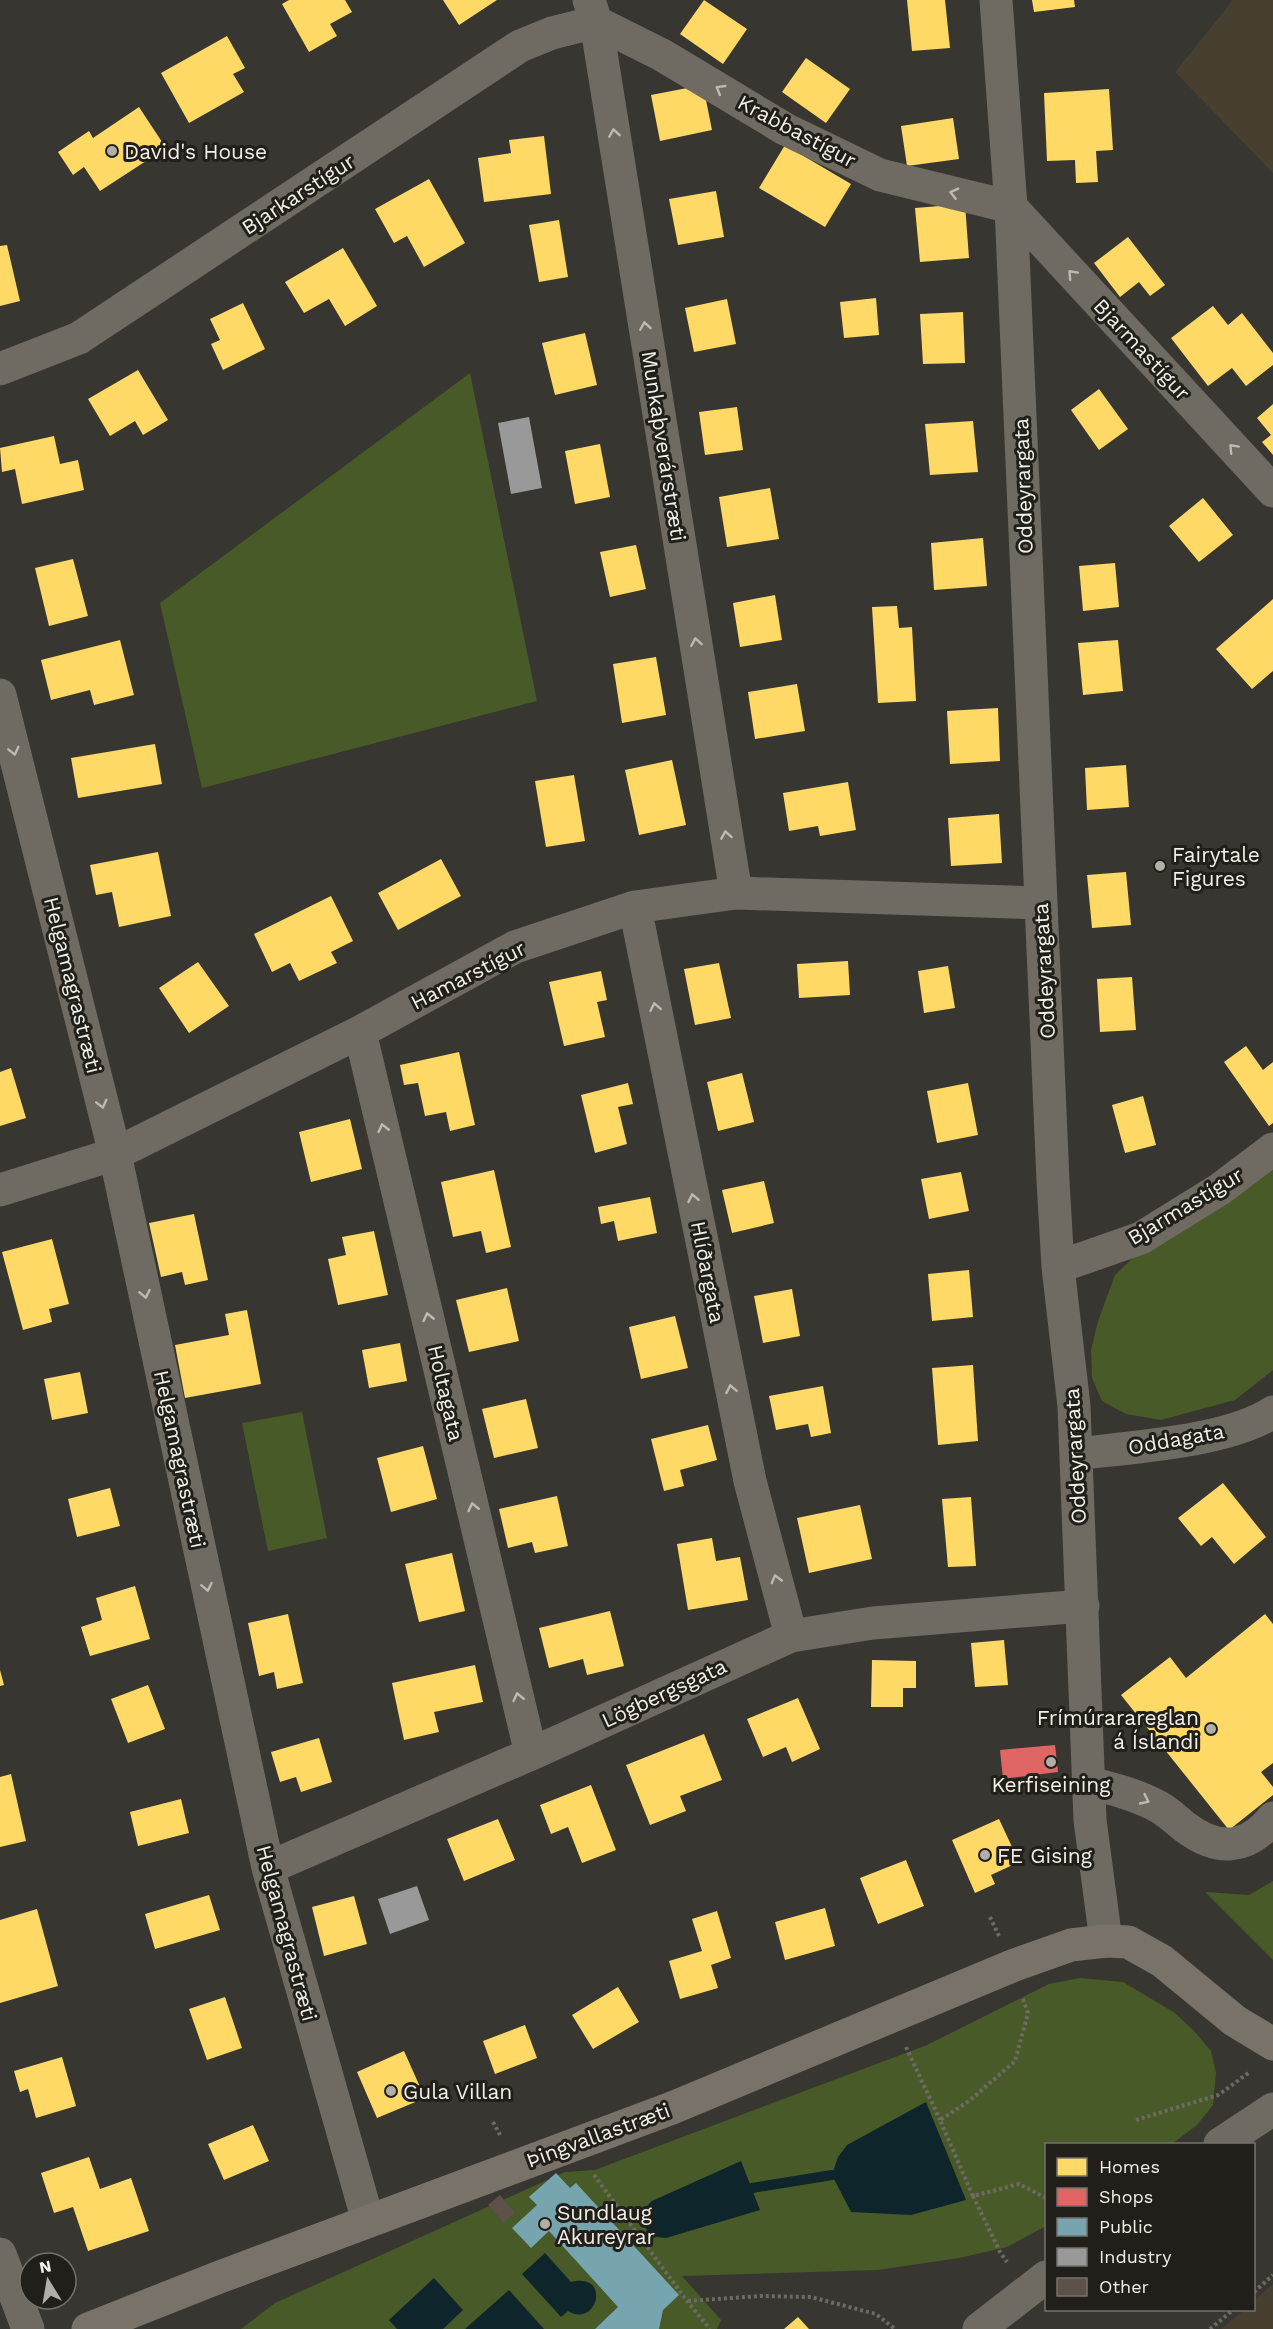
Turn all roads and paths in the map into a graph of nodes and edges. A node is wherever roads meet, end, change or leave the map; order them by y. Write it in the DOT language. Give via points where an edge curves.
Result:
graph roads {
  1 [pos="996,0"];
  2 [pos="593,11"];
  3 [pos="1011,207"];
  4 [pos="0,369"];
  5 [pos="1273,491"];
  6 [pos="0,695"];
  7 [pos="736,893"];
  8 [pos="1041,903"];
  9 [pos="635,907"];
  10 [pos="360,1032"];
  11 [pos="1273,1149"];
  12 [pos="115,1154"];
  13 [pos="0,1190"];
  14 [pos="1059,1267"];
  15 [pos="1273,1412"];
  16 [pos="1076,1454"];
  17 [pos="1083,1606"];
  18 [pos="791,1636"];
  19 [pos="531,1754"];
  20 [pos="1089,1784"];
  21 [pos="1273,1818"];
  22 [pos="267,1868"];
  23 [pos="990,1917"];
  24 [pos="1106,1941"];
  25 [pos="1012,1966"];
  26 [pos="905,2044"];
  27 [pos="1264,2056"];
  28 [pos="1273,2109"];
  29 [pos="940,2120"];
  30 [pos="1136,2120"];
  31 [pos="493,2122"];
  32 [pos="1223,2143"];
  33 [pos="515,2166"];
  34 [pos="592,2171"];
  35 [pos="973,2196"];
  36 [pos="1045,2197"];
  37 [pos="368,2221"];
  38 [pos="1000,2252"];
  39 [pos="0,2254"];
  40 [pos="1273,2275"];
  41 [pos="1045,2279"];
  42 [pos="1255,2291"];
  43 [pos="687,2301"];
  44 [pos="1232,2311"];
  45 [pos="28,2329"];
  46 [pos="88,2329"];
  47 [pos="710,2329"];
  48 [pos="895,2329"];
  49 [pos="979,2329"];
  50 [pos="1210,2329"];
  1 -- 3 [label="street, Oddeyrargata"];
  3 -- 2 [label="street, Krabbastígur, one-way" via="880,175 785,129"];
  2 -- 4 [label="street, Bjarkarstígur" via="520,46 79,338"];
  7 -- 2 [label="street, Munkaþverárstræti, one-way"];
  5 -- 3 [label="street, Bjarmastígur, one-way"];
  3 -- 8 [label="street, Oddeyrargata"];
  6 -- 12 [label="street, Helgamagrastræti, one-way"];
  7 -- 8 [label="street, Hamarstígur"];
  7 -- 9 [label="street, Hamarstígur"];
  8 -- 14 [label="street, Oddeyrargata"];
  9 -- 10 [label="street, Hamarstígur" via="515,947"];
  18 -- 9 [label="street, Hlíðargata, one-way" via="750,1481"];
  10 -- 12 [label="street, Hamarstígur"];
  19 -- 10 [label="street, Holtagata, one-way"];
  11 -- 14 [label="street, Bjarmastígur" via="1220,1189 1141,1238"];
  12 -- 13 [label="street, Hamarstígur"];
  12 -- 22 [label="street, Helgamagrastræti, one-way"];
  14 -- 16 [label="street, Oddeyrargata"];
  15 -- 16 [label="street, Oddagata" via="1216,1435"];
  16 -- 17 [label="street, Oddeyrargata"];
  17 -- 18 [label="street, Lögbergsgata" via="873,1623"];
  17 -- 20 [label="street, Oddeyrargata"];
  18 -- 19 [label="street, Lögbergsgata"];
  19 -- 22 [label="street, Lögbergsgata"];
  20 -- 21 [label="street, one-way" via="1128,1792 1161,1808 1187,1828 1227,1844 1246,1842"];
  20 -- 24 [label="street, Oddeyrargata"];
  22 -- 37 [label="street, Helgamagrastræti"];
  23 -- 25 [label="path"];
  24 -- 25 [label="main road, Þingvallastræti" via="1071,1945"];
  24 -- 27 [label="main road, Þingvallastræti" via="1128,1942 1162,1961 1235,2021"];
  25 -- 29 [label="path" via="1028,2013 1015,2061"];
  25 -- 33 [label="main road, Þingvallastræti" via="672,2108"];
  26 -- 29 [label="path"];
  27 -- 30 [label="path" via="1218,2095"];
  28 -- 32 [label="street"];
  29 -- 35 [label="path"];
  31 -- 33 [label="path"];
  33 -- 37 [label="main road, Þingvallastræti"];
  34 -- 43 [label="path"];
  35 -- 36 [label="path" via="1019,2184"];
  35 -- 38 [label="path"];
  37 -- 46 [label="main road, Þingvallastræti"];
  39 -- 45 [label="street"];
  40 -- 42 [label="path"];
  41 -- 49 [label="street"];
  43 -- 47 [label="path"];
  43 -- 48 [label="path" via="811,2297 876,2314"];
  44 -- 50 [label="path"];
}
